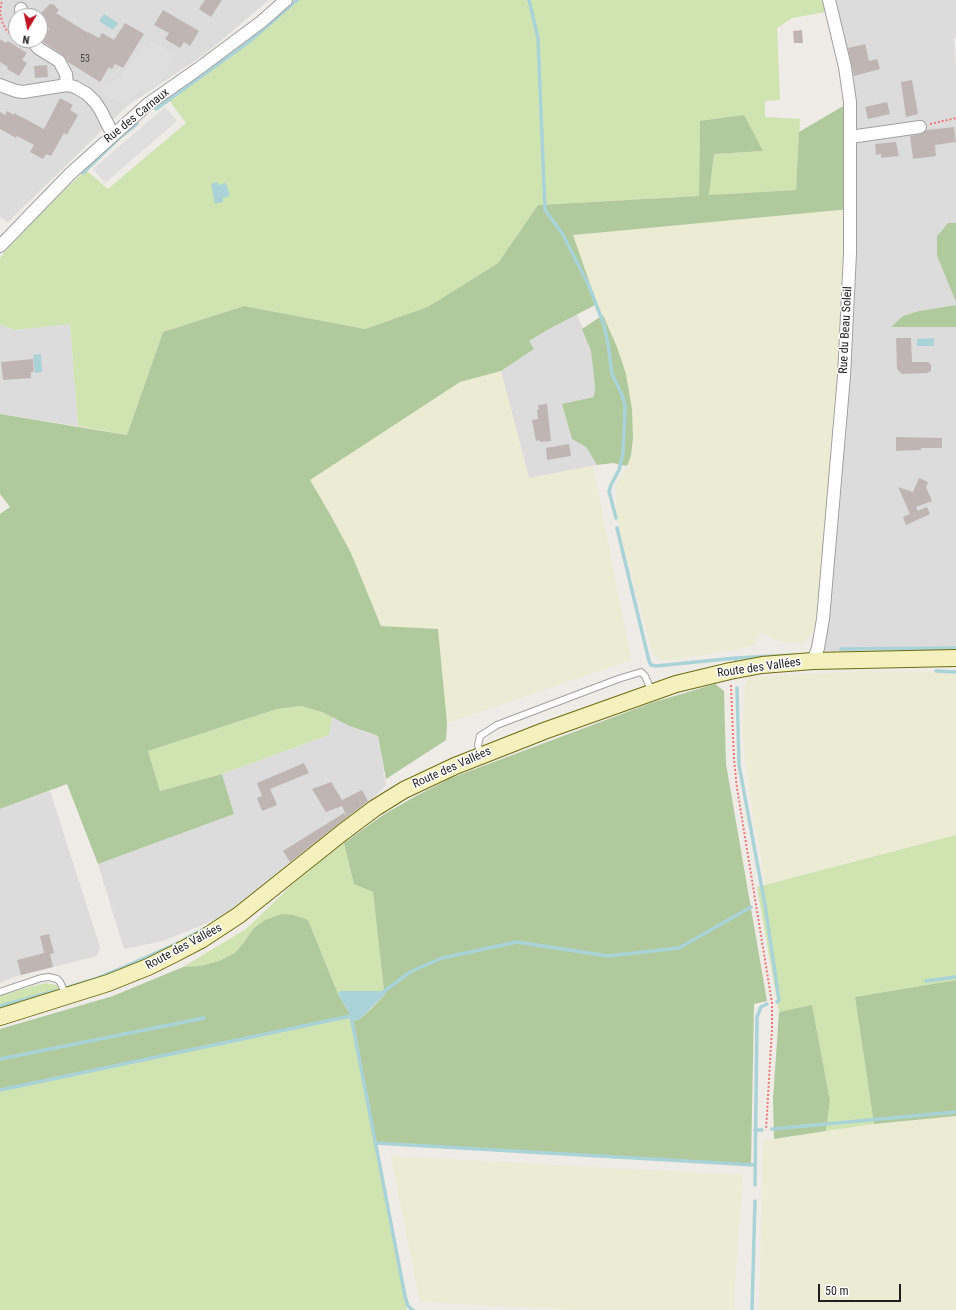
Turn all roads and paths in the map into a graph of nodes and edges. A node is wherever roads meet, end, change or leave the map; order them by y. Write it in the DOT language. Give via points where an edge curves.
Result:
graph roads {
  1 [pos="2,0"];
  2 [pos="286,0"];
  3 [pos="829,0"];
  4 [pos="0,13"];
  5 [pos="8,32"];
  6 [pos="38,48"];
  7 [pos="67,84"];
  8 [pos="0,85"];
  9 [pos="956,118"];
  10 [pos="920,127"];
  11 [pos="113,135"];
  12 [pos="850,137"];
  13 [pos="0,246"];
  14 [pos="956,658"];
  15 [pos="813,661"];
  16 [pos="730,671"];
  17 [pos="652,692"];
  18 [pos="481,755"];
  19 [pos="0,992"];
  20 [pos="67,997"];
  21 [pos="0,1017"];
  22 [pos="766,1130"];
  1 -- 4 [label="path"];
  2 -- 11 [label="street, Rue des Carnaux" via="254,27 148,104"];
  3 -- 12 [label="street, Rue du Beau Soleil" via="848,83"];
  4 -- 5 [label="path"];
  6 -- 7 [label="street" via="59,61 66,74"];
  7 -- 8 [label="street" via="23,92"];
  7 -- 11 [label="street" via="81,90 95,102"];
  9 -- 10 [label="path"];
  10 -- 12 [label="street"];
  11 -- 13 [label="street, Rue des Carnaux" via="70,174"];
  12 -- 15 [label="street, Rue du Beau Soleil" via="850,253 844,376 823,619"];
  14 -- 15 [label="main road, Route des Vallées"];
  15 -- 16 [label="main road, Route des Vallées" via="762,665"];
  16 -- 17 [label="main road, Route des Vallées" via="695,678"];
  16 -- 22 [label="path" via="737,788 772,1003"];
  17 -- 18 [label="main road, Route des Vallées"];
  17 -- 18 [label="lane" via="641,672 618,679 497,725 480,736 478,741"];
  18 -- 20 [label="main road, Route des Vallées" via="419,782 388,799 245,911 201,940 148,967"];
  19 -- 20 [label="lane" via="49,977 60,982"];
  20 -- 21 [label="main road, Route des Vallées"];
}
